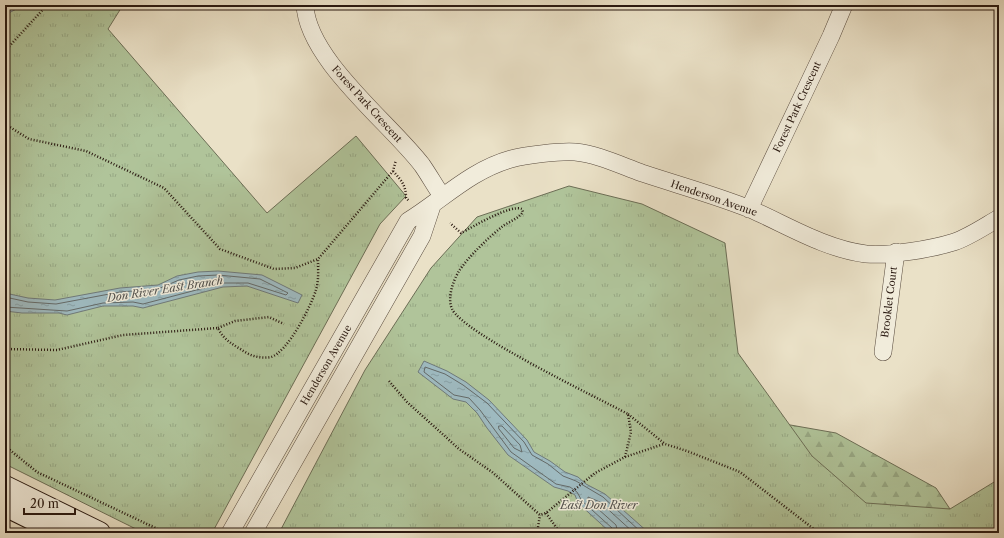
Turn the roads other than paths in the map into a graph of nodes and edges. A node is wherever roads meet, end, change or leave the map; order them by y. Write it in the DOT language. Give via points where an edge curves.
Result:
graph roads {
  1 [pos="305,5"];
  2 [pos="844,5"];
  3 [pos="437,201"];
  4 [pos="749,209"];
  5 [pos="999,218"];
  6 [pos="896,252"];
  7 [pos="883,352"];
  8 [pos="5,487"];
  9 [pos="5,505"];
  10 [pos="62,533"];
  11 [pos="99,533"];
  12 [pos="230,533"];
  13 [pos="253,533"];
  1 -- 3 [label="street, Forest Park Crescent" via="305,15 314,37 331,64 422,165"];
  2 -- 4 [label="street, Forest Park Crescent"];
  3 -- 4 [label="street, Henderson Avenue" via="491,167 512,159 574,152"];
  3 -- 12 [label="street, Henderson Avenue" via="408,222"];
  3 -- 13 [label="street, Henderson Avenue" via="422,236"];
  4 -- 6 [label="street, Henderson Avenue" via="836,246 866,254"];
  5 -- 6 [label="street, Henderson Avenue" via="955,242 910,252"];
  6 -- 7 [label="street, Brooklet Court"];
  8 -- 11 [label="main road"];
  9 -- 10 [label="main road"];
}
